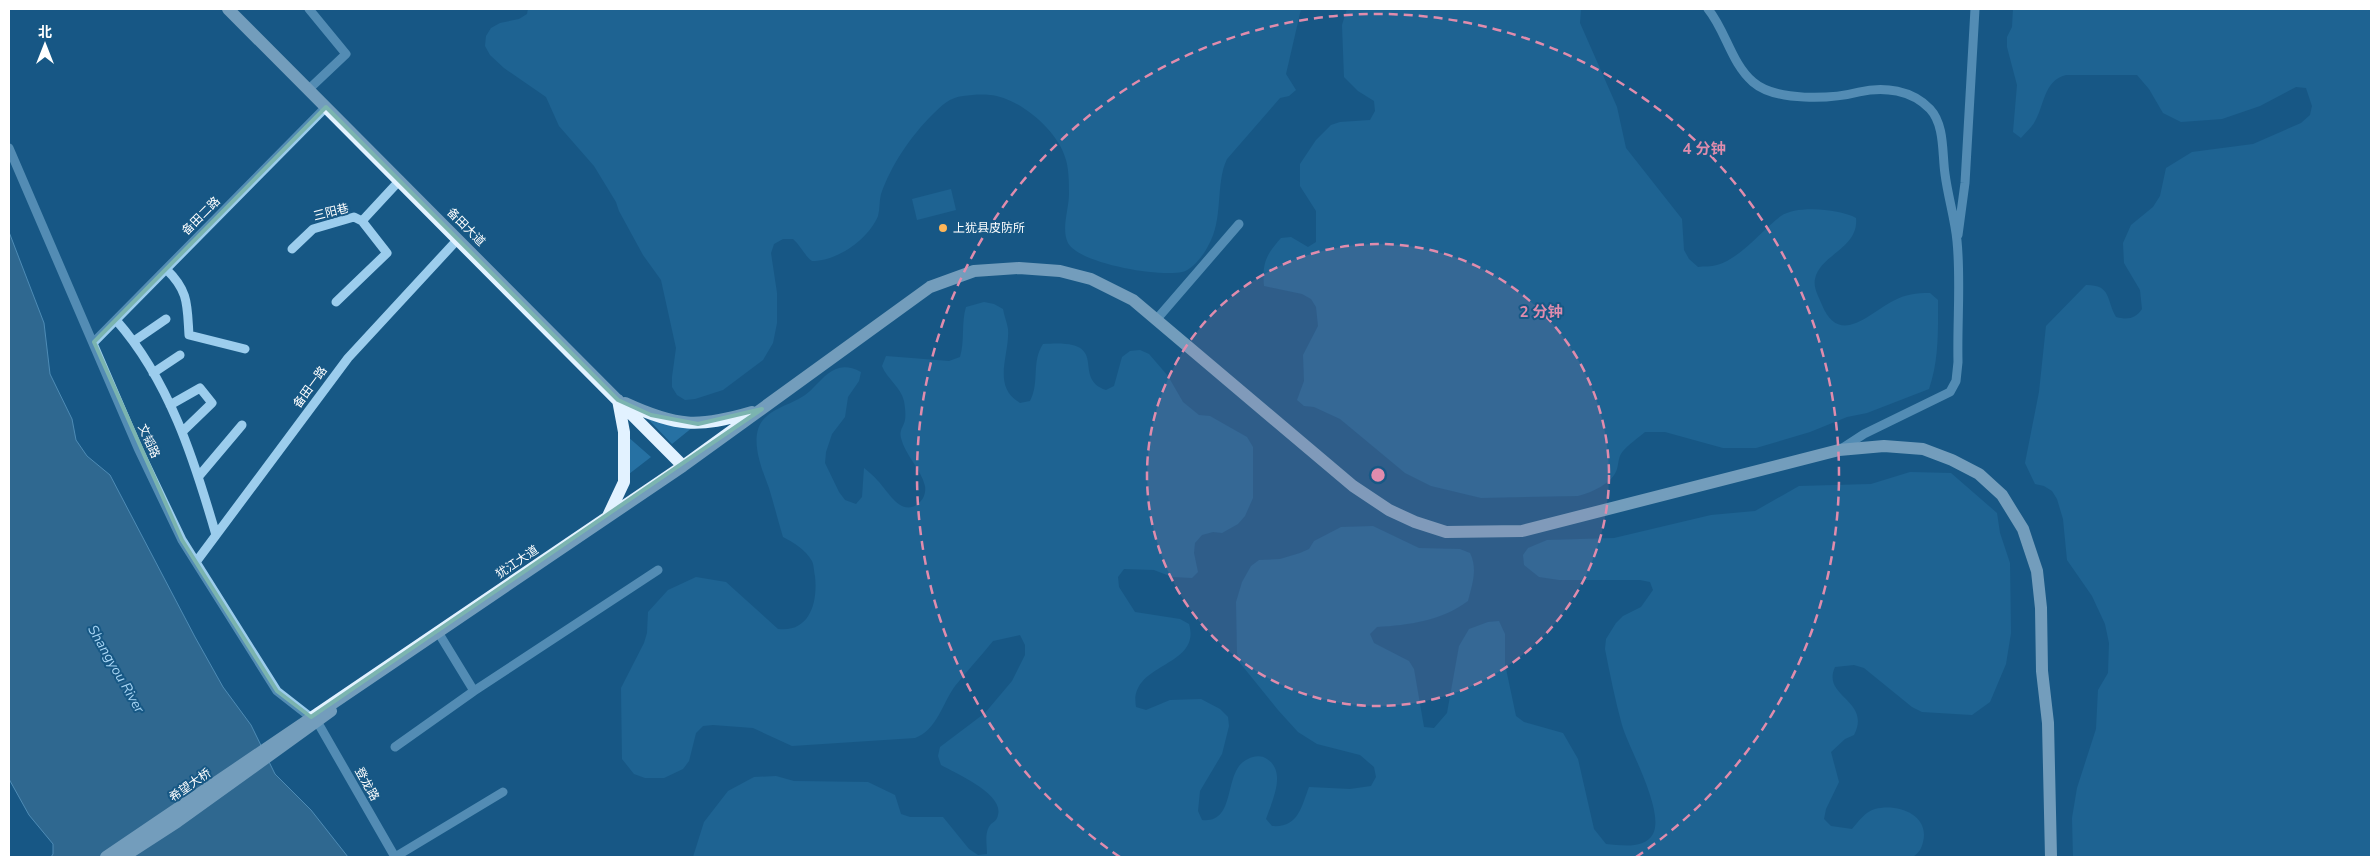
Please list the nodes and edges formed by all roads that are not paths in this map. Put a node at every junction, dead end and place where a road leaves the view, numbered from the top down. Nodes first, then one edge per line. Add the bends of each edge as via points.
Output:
1 (228, 9) edge
2 (309, 9) edge
3 (1708, 9) edge
4 (1975, 9) edge
5 (309, 89) junction
6 (326, 106) junction
7 (9, 148) edge
8 (400, 180) junction
9 (362, 221) junction
10 (1239, 224) dead end
11 (458, 239) junction
12 (1957, 240) junction
13 (292, 249) dead end
14 (166, 269) junction
15 (336, 302) dead end
16 (166, 319) dead end
17 (116, 320) junction
18 (1156, 320) junction
19 (134, 341) junction
20 (94, 342) junction
21 (245, 349) dead end
22 (180, 355) dead end
23 (153, 373) junction
24 (618, 400) junction
25 (170, 405) junction
26 (762, 409) junction
27 (242, 425) dead end
28 (182, 432) junction
29 (1839, 450) junction
30 (683, 466) junction
31 (199, 476) junction
32 (608, 517) junction
33 (216, 535) junction
34 (196, 562) junction
35 (658, 570) dead end
36 (438, 632) junction
37 (474, 691) junction
38 (315, 720) junction
39 (291, 736) junction
40 (395, 747) dead end
41 (503, 792) dead end
42 (106, 857) edge
43 (123, 857) edge
44 (395, 857) edge
45 (2052, 857) edge

1 - 5 main road, 备田大道
2 - 5 street via 346,54
3 - 12 street via 1719,22 1740,68 1754,83 1768,90 1819,97 1885,89 1902,92 1930,109 1943,146 1944,172
4 - 12 street via 1965,183
5 - 6 main road, 备田大道
6 - 8 main road, 备田大道
6 - 14 street, 备田二路
7 - 20 street, 文韬路
8 - 9 street
8 - 11 main road, 备田大道
9 - 13 street, 三阳巷 via 354,217 313,229
9 - 15 street, 三阳巷 via 387,253
10 - 18 street
11 - 24 main road, 备田大道
11 - 33 street, 备田一路 via 348,358
12 - 29 street via 1958,362 1956,381 1950,392 1864,434
14 - 17 street, 备田二路
14 - 21 street via 179,281 186,296 188,335
16 - 19 street
17 - 19 street
17 - 20 street, 备田二路
18 - 26 main road, 犹江大道 via 1133,300 1090,279 1060,271 1018,268 974,271 930,287
18 - 29 main road, 犹江大道 via 1353,486 1388,510 1446,532 1522,531
19 - 23 street
20 - 34 street, 文韬路 via 138,448 182,540
22 - 23 street
23 - 25 street
24 - 26 main road via 675,422 698,424
24 - 30 main road, 备田大道
24 - 32 main road via 626,458 624,482
25 - 28 street
25 - 28 street via 200,388 212,403
26 - 30 main road, 犹江大道
27 - 31 street
28 - 31 street
29 - 45 main road, 犹江大道 via 1884,446 1923,449 1952,460 1979,474 2002,496 2023,529 2037,571 2041,608
30 - 32 main road, 犹江大道
31 - 33 street
32 - 36 main road, 犹江大道
33 - 34 street, 备田一路
34 - 38 street, 文韬路 via 277,691
35 - 37 street
36 - 37 street
36 - 38 main road, 犹江大道
37 - 40 street
38 - 39 main road, 犹江大道
38 - 44 street, 登龙路
39 - 42 main road, 希望大桥
39 - 43 main road, 希望大桥
41 - 44 street

